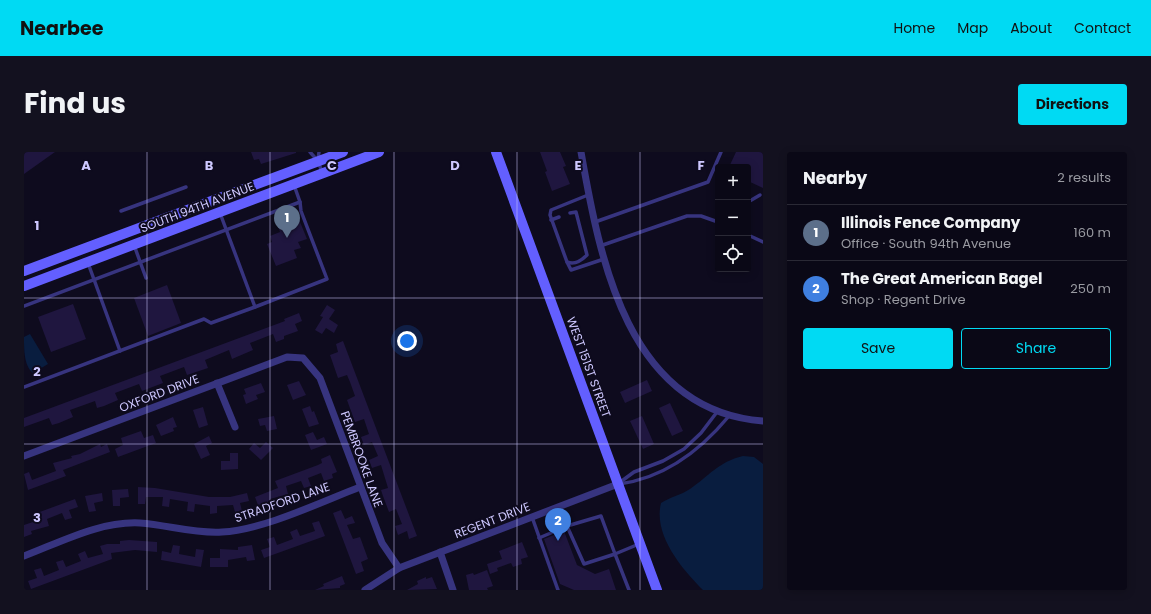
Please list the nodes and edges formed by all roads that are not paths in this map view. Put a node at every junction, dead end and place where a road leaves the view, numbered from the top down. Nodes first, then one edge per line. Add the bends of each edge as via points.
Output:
1 (310, 152) edge
2 (343, 152) edge
3 (379, 152) edge
4 (496, 152) edge
5 (581, 152) edge
6 (721, 152) edge
7 (318, 157) edge
8 (322, 174) junction
9 (294, 184) junction
10 (186, 187) dead end
11 (588, 195) junction
12 (760, 195) dead end
13 (751, 200) edge
14 (300, 202) junction
15 (121, 211) dead end
16 (220, 212) junction
17 (570, 213) dead end
18 (559, 217) dead end
19 (551, 220) junction
20 (715, 221) edge
21 (594, 222) junction
22 (226, 230) junction
23 (751, 237) edge
24 (763, 242) edge
25 (133, 244) junction
26 (600, 246) junction
27 (604, 259) junction
28 (88, 262) junction
29 (140, 262) junction
30 (567, 262) junction
31 (24, 271) edge
32 (146, 278) dead end
33 (94, 279) junction
34 (24, 286) edge
35 (24, 306) edge
36 (254, 307) junction
37 (120, 351) junction
38 (303, 358) joint
39 (217, 383) junction
40 (24, 387) edge
41 (717, 412) junction
42 (729, 416) junction
43 (763, 421) edge
44 (235, 427) dead end
45 (24, 456) edge
46 (618, 484) junction
47 (360, 487) junction
48 (560, 506) junction
49 (532, 517) junction
50 (567, 526) junction
51 (539, 538) junction
52 (640, 543) junction
53 (440, 552) junction
54 (615, 554) junction
55 (24, 556) edge
56 (399, 568) junction
57 (365, 590) edge
58 (453, 590) edge
59 (558, 590) edge
60 (629, 590) edge
61 (657, 590) edge

1 - 7 lane
2 - 7 street, SOUTH 94TH AVENUE
3 - 8 street, SOUTH 94TH AVENUE
4 - 46 street, WEST 151ST STREET
5 - 11 street
6 - 21 lane via 708,182
7 - 8 lane
7 - 31 street, SOUTH 94TH AVENUE
8 - 9 street, SOUTH 94TH AVENUE
9 - 14 lane
9 - 16 street, SOUTH 94TH AVENUE
10 - 15 lane
11 - 19 lane via 551,210
11 - 21 street
12 - 13 lane
14 - 22 lane
14 - 36 lane via 301,211 327,279
16 - 22 lane
16 - 25 street, SOUTH 94TH AVENUE
17 - 30 lane via 576,212 579,218 587,255 572,264
18 - 19 lane
19 - 30 lane
20 - 26 lane via 700,216 687,216
21 - 26 street
22 - 29 lane
22 - 36 lane
23 - 24 lane
25 - 28 street, SOUTH 94TH AVENUE
25 - 29 lane
26 - 27 street
27 - 30 lane via 571,270
27 - 41 street via 626,318 650,360 681,392
28 - 33 lane
28 - 34 street, SOUTH 94TH AVENUE
29 - 32 lane
29 - 33 lane
33 - 35 lane
33 - 37 lane
36 - 37 lane via 211,323 204,319
37 - 40 lane
38 - 39 street, OXFORD DRIVE via 287,357
38 - 47 street, PEMBROOKE LANE via 320,378
39 - 44 street
39 - 45 street, OXFORD DRIVE
41 - 42 street
41 - 46 lane via 701,433 684,449 664,461 634,472
42 - 43 street
42 - 46 lane, REGENT DRIVE via 697,449 679,463 637,481
46 - 48 street, REGENT DRIVE
46 - 52 street, WEST 151ST STREET
47 - 55 street, STRADFORD LANE via 288,515 240,530 213,532 140,523 120,524 98,528
47 - 56 street, PEMBROOKE LANE via 382,543
48 - 49 street, REGENT DRIVE
48 - 50 lane
49 - 51 lane
49 - 53 street, REGENT DRIVE
50 - 51 lane
50 - 54 lane via 584,564
50 - 54 lane via 601,516
51 - 59 lane
52 - 54 lane
52 - 61 street, WEST 151ST STREET
53 - 56 street, REGENT DRIVE
53 - 58 street
54 - 60 lane
56 - 57 street, REGENT DRIVE

